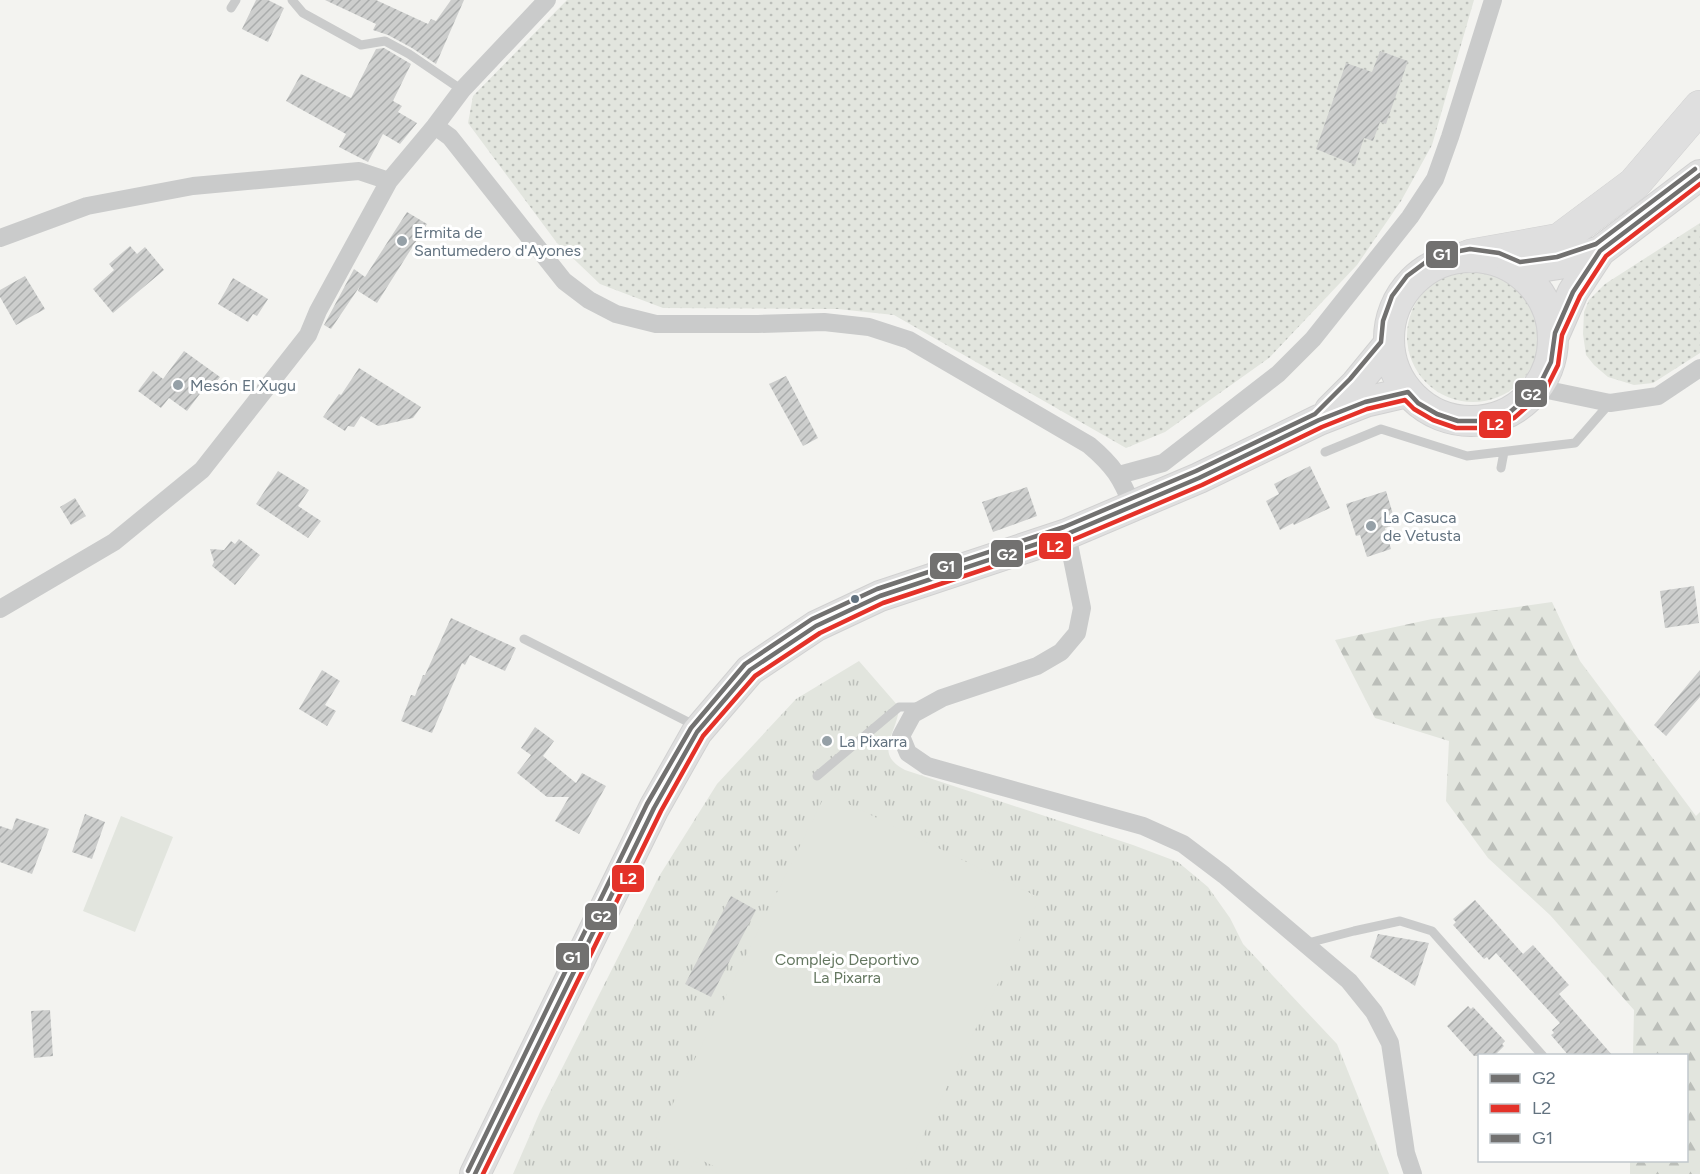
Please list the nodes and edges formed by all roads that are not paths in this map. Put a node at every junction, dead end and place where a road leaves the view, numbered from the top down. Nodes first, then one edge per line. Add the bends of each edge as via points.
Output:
1 (292, 0) edge
2 (547, 0) edge
3 (1492, 0) edge
4 (462, 90) junction
5 (1700, 107) edge
6 (435, 126) junction
7 (1700, 175) edge
8 (389, 181) junction
9 (0, 238) edge
10 (1600, 251) junction
11 (1470, 256) junction
12 (1519, 270) junction
13 (1554, 333) junction
14 (1389, 345) junction
15 (1700, 368) edge
16 (1538, 388) junction
17 (1408, 393) junction
18 (1610, 403) junction
19 (1319, 420) junction
20 (1325, 452) dead end
21 (1503, 452) junction
22 (1501, 468) dead end
23 (1119, 475) junction
24 (1133, 507) junction
25 (1067, 534) junction
26 (3, 610) edge
27 (524, 639) dead end
28 (928, 706) junction
29 (700, 728) junction
30 (817, 776) dead end
31 (1305, 944) junction
32 (1541, 1054) edge
33 (475, 1174) edge
34 (1413, 1174) edge

1 - 4 lane via 303,14 361,45 385,41
2 - 4 street
3 - 23 street via 1435,179 1410,217 1313,339 1278,374 1163,463
4 - 6 street
5 - 11 highway via 1634,184 1559,240
6 - 8 street
6 - 23 street via 450,137 564,281 616,314 656,324 824,322 869,327 909,340 1089,445
7 - 10 highway
8 - 9 street via 359,171 193,186 87,206
8 - 26 street via 308,335 202,470 114,542
10 - 12 highway via 1559,264
10 - 13 highway via 1573,292
11 - 12 highway via 1497,260
11 - 14 highway via 1438,262 1413,280 1398,299 1390,323
12 - 13 highway via 1536,286 1548,306
13 - 16 highway via 1551,362
14 - 17 highway via 1396,374
14 - 19 highway
15 - 18 street via 1658,396
16 - 17 highway via 1510,412 1482,421 1458,421 1437,414
16 - 18 street
17 - 19 highway via 1365,402
18 - 21 lane via 1575,443
19 - 24 highway
20 - 21 lane via 1381,429 1467,456
21 - 22 lane
23 - 24 street
24 - 25 highway
25 - 28 street via 1082,608 1077,633 1061,652 1037,666
25 - 29 highway via 880,596 816,626 750,670
27 - 29 lane
28 - 30 lane via 899,707
28 - 31 street via 913,714 901,736 908,753 927,766 1143,826 1183,844
29 - 33 highway via 654,808
31 - 32 lane via 1400,921 1432,931
31 - 34 street via 1349,981 1374,1012 1390,1044 1406,1153

